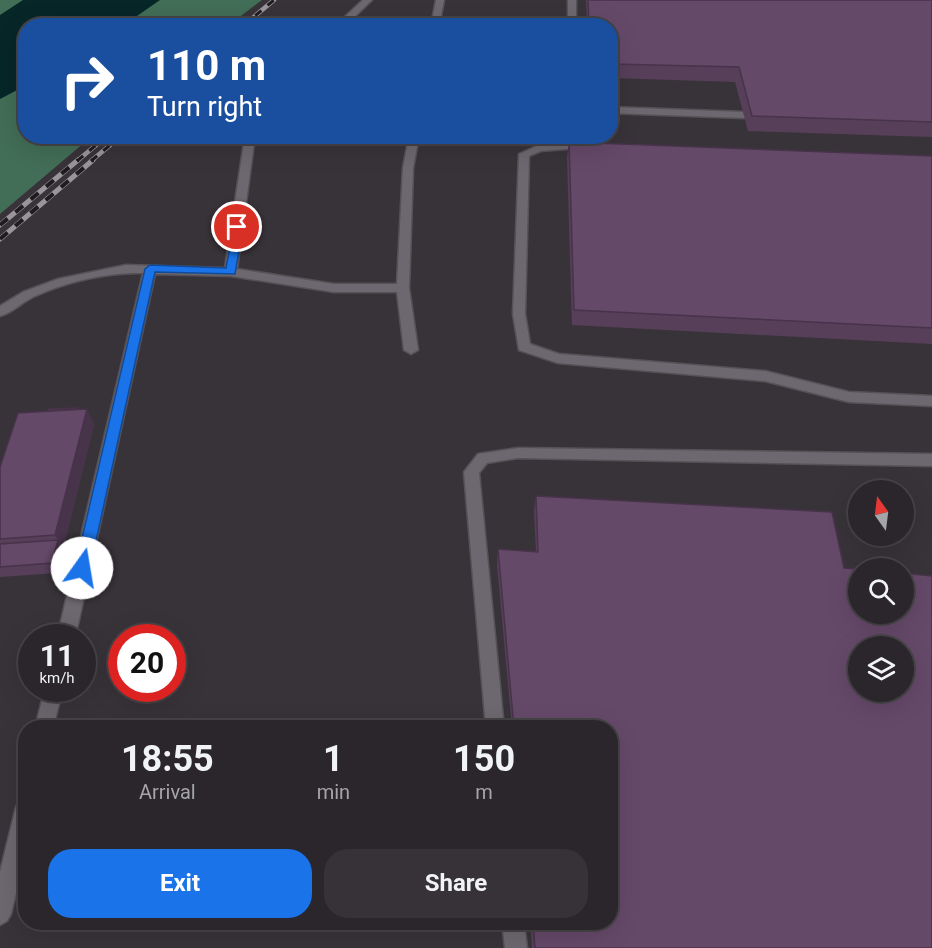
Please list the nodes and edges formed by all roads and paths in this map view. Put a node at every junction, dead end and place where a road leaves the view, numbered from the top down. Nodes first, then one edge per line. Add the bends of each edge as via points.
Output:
1 (368, 0) edge
2 (440, 0) edge
3 (572, 0) edge
4 (348, 18) edge
5 (437, 18) edge
6 (572, 18) edge
7 (618, 110) edge
8 (744, 115) edge
9 (249, 144) edge
10 (412, 144) edge
11 (602, 146) edge
12 (150, 269) junction
13 (231, 272) junction
14 (403, 288) junction
15 (0, 312) edge
16 (411, 350) dead end
17 (932, 401) edge
18 (932, 460) edge
19 (69, 624) edge
20 (50, 702) edge
21 (46, 720) edge
22 (494, 720) edge
23 (18, 840) edge
24 (0, 914) edge
25 (514, 930) edge
26 (516, 948) edge

1 - 4 lane
2 - 5 lane
3 - 6 lane
7 - 8 lane
9 - 13 lane
10 - 14 lane
11 - 17 lane via 539,148 524,154 519,314 524,347 558,358 765,376 849,397
12 - 13 lane
12 - 15 lane via 80,276 27,295
12 - 19 lane
13 - 14 lane via 334,288
14 - 16 lane
18 - 22 lane via 518,453 483,458 471,472
20 - 21 lane
23 - 24 lane
25 - 26 lane

